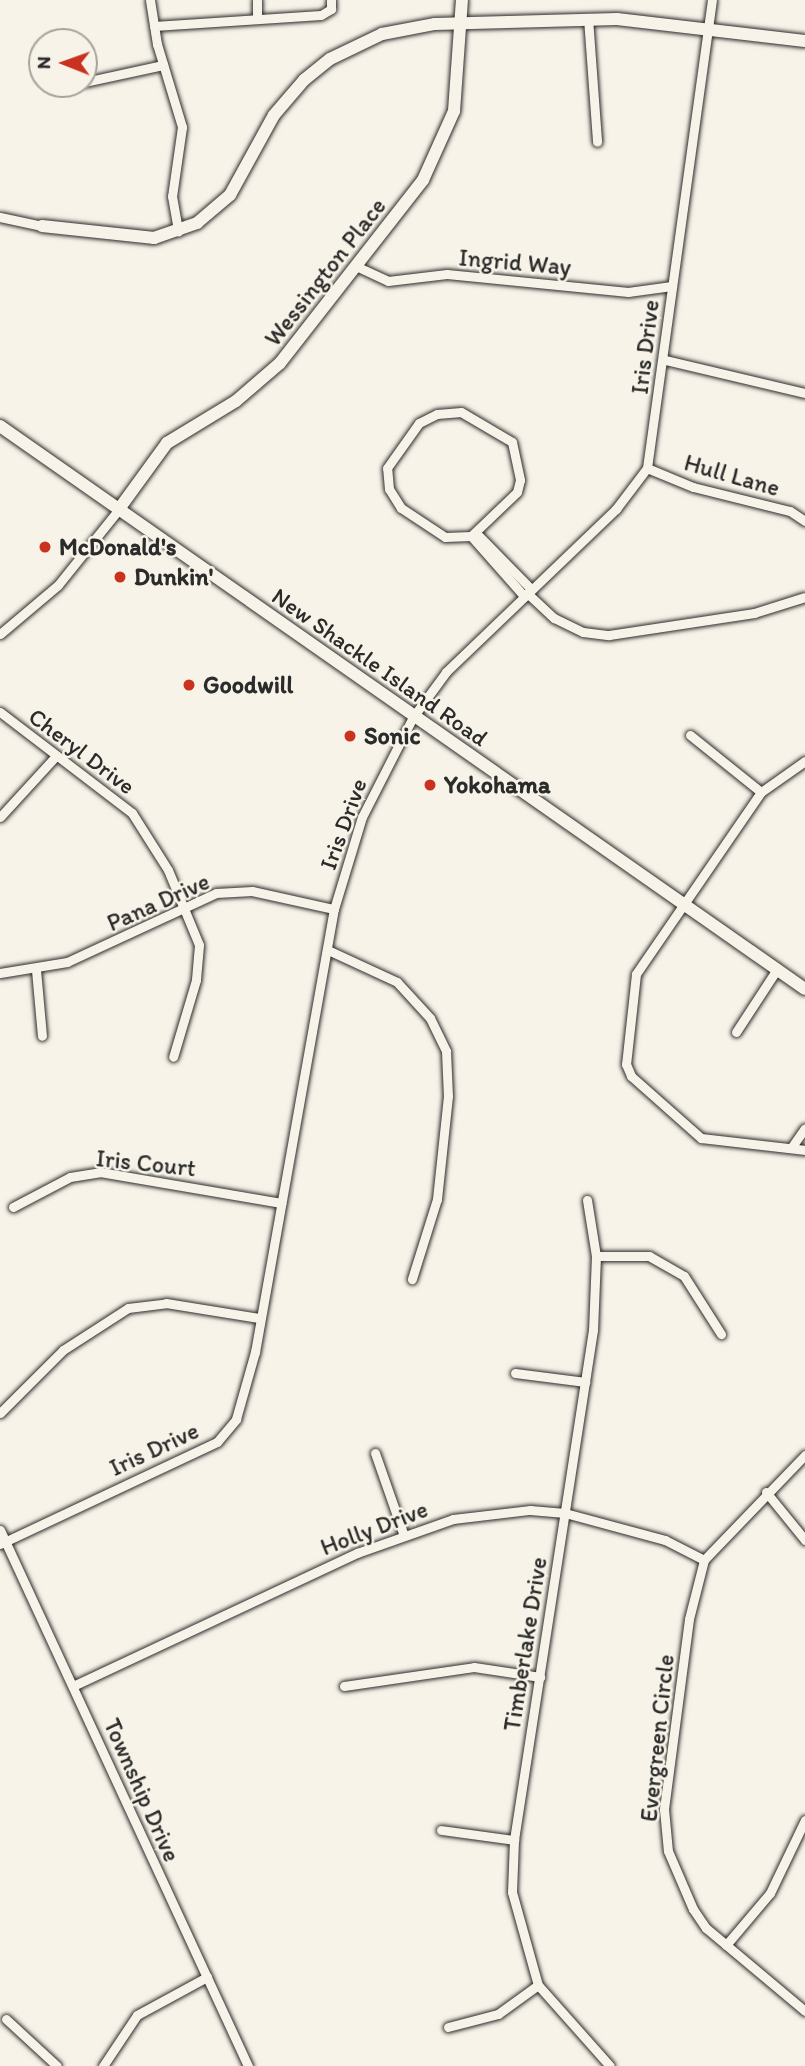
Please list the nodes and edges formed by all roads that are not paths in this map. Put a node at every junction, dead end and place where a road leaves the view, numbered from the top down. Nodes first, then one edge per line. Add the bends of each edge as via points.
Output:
1 (150, 0) edge
2 (257, 0) edge
3 (331, 0) edge
4 (461, 0) edge
5 (712, 0) edge
6 (588, 18) junction
7 (257, 19) junction
8 (463, 23) junction
9 (154, 26) junction
10 (708, 26) junction
11 (805, 41) edge
12 (163, 65) junction
13 (98, 79) edge
14 (597, 142) dead end
15 (0, 217) edge
16 (42, 226) joint
17 (178, 231) junction
18 (358, 267) junction
19 (672, 286) junction
20 (665, 360) junction
21 (805, 393) edge
22 (0, 426) edge
23 (647, 468) junction
24 (119, 509) junction
25 (805, 521) edge
26 (473, 535) junction
27 (528, 592) junction
28 (805, 597) edge
29 (0, 634) edge
30 (0, 712) edge
31 (413, 717) junction
32 (690, 735) dead end
33 (54, 758) junction
34 (805, 761) edge
35 (761, 792) junction
36 (0, 817) edge
37 (683, 903) junction
38 (184, 906) junction
39 (334, 909) junction
40 (330, 951) junction
41 (777, 969) junction
42 (36, 970) junction
43 (0, 973) edge
44 (805, 989) edge
45 (736, 1032) dead end
46 (43, 1036) dead end
47 (173, 1057) dead end
48 (805, 1128) edge
49 (791, 1148) junction
50 (805, 1150) edge
51 (587, 1200) dead end
52 (281, 1203) junction
53 (13, 1207) dead end
54 (596, 1256) junction
55 (412, 1279) dead end
56 (259, 1318) junction
57 (721, 1334) dead end
58 (515, 1373) dead end
59 (585, 1382) junction
60 (0, 1413) edge
61 (375, 1453) dead end
62 (805, 1455) edge
63 (766, 1492) junction
64 (565, 1513) junction
65 (0, 1530) edge
66 (403, 1533) junction
67 (805, 1540) edge
68 (3, 1543) edge
69 (704, 1560) junction
70 (540, 1677) junction
71 (73, 1686) junction
72 (344, 1686) dead end
73 (805, 1820) edge
74 (441, 1830) dead end
75 (514, 1840) junction
76 (726, 1945) junction
77 (207, 1977) junction
78 (538, 1985) junction
79 (805, 2011) edge
80 (6, 2019) dead end
81 (447, 2026) dead end
82 (57, 2066) edge
83 (103, 2066) edge
84 (248, 2066) edge
85 (610, 2066) edge

1 - 9 street
2 - 7 street
3 - 7 street via 327,14
4 - 8 street, Wessington Place
5 - 10 street, Iris Drive
6 - 8 street
6 - 10 street
6 - 14 street
7 - 9 street
8 - 17 street via 382,34 330,59 274,115 230,195
8 - 18 street, Wessington Place via 454,111 441,147
9 - 12 street
10 - 11 street
10 - 19 street, Iris Drive
12 - 13 street
12 - 17 street via 182,127 172,197
15 - 16 street
16 - 17 street via 154,238
18 - 19 street, Ingrid Way via 388,281 447,274 628,292
18 - 24 street, Wessington Place via 280,363 236,401 167,443
19 - 20 street, Iris Drive
20 - 21 street
20 - 23 street, Iris Drive
22 - 24 street, New Shackle Island Road
23 - 25 street, Hull Lane via 693,487 790,511
23 - 27 street, Iris Drive via 616,509
24 - 29 street via 58,585
24 - 31 street, New Shackle Island Road
26 - 26 street via 445,537 428,529 401,508 389,489 391,457 419,423 437,414 461,412 480,419 512,442 518,457 517,492
26 - 27 street
27 - 28 street via 554,618 583,632 609,635 754,613
27 - 31 street, Iris Drive via 446,671
30 - 33 street, Cheryl Drive
31 - 37 street, New Shackle Island Road
31 - 39 street, Iris Drive via 362,817
32 - 35 street
33 - 36 street
33 - 38 street, Cheryl Drive via 132,813
34 - 35 street
35 - 37 street
37 - 41 street, New Shackle Island Road
37 - 49 street via 636,974 626,1064 631,1076 701,1138
38 - 39 street, Pana Drive via 216,893 252,891
38 - 42 street, Pana Drive via 99,950
38 - 47 street, Cheryl Drive via 198,957
39 - 40 street, Iris Drive
40 - 52 street, Iris Drive
40 - 55 street via 397,982 430,1018 446,1051 448,1096 437,1199
41 - 44 street, New Shackle Island Road
41 - 45 street
42 - 43 street, Pana Drive
42 - 46 street
48 - 49 street
49 - 50 street
51 - 54 street, Timberlake Drive
52 - 53 street, Iris Court via 100,1172 70,1177
52 - 56 street, Iris Drive
54 - 57 street via 649,1256 684,1276
54 - 59 street, Timberlake Drive
56 - 60 street via 166,1303 128,1308 63,1350
56 - 68 street, Iris Drive via 249,1382 236,1419 217,1441
58 - 59 street
59 - 64 street, Timberlake Drive
61 - 66 street
62 - 63 street, Evergreen Circle
63 - 67 street
63 - 69 street, Evergreen Circle
64 - 66 street, Holly Drive via 497,1512
64 - 69 street, Holly Drive via 665,1540
64 - 70 street, Timberlake Drive
65 - 68 street, Township Drive
66 - 71 street, Holly Drive
68 - 71 street, Township Drive
69 - 76 street, Evergreen Circle via 690,1619 664,1809 668,1851 679,1883 706,1928
70 - 72 street via 474,1667
70 - 75 street, Timberlake Drive
71 - 77 street, Township Drive
73 - 76 street via 770,1893
74 - 75 street
75 - 78 street, Timberlake Drive via 512,1892
76 - 79 street, Evergreen Circle
77 - 83 street via 137,2015
77 - 84 street, Township Drive
78 - 81 street via 498,2014
78 - 85 street, Timberlake Drive
80 - 82 street

